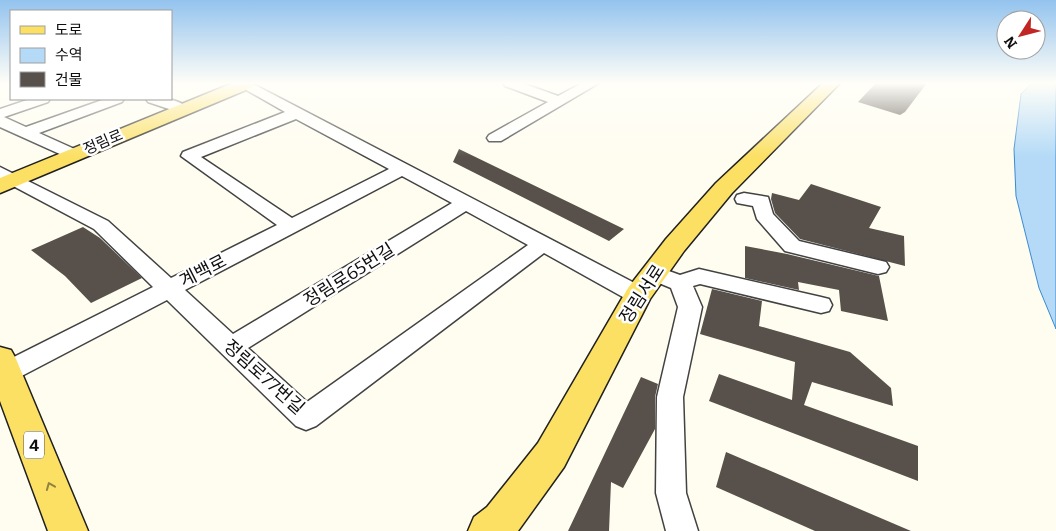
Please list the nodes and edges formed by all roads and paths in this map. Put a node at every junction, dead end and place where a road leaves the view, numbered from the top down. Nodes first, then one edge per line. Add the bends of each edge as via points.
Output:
1 (18, 108) edge
2 (93, 108) edge
3 (177, 108) edge
4 (183, 108) edge
5 (288, 108) edge
6 (547, 108) edge
7 (807, 108) edge
8 (180, 109) junction
9 (297, 113) junction
10 (0, 114) edge
11 (0, 121) edge
12 (26, 133) junction
13 (495, 138) dead end
14 (73, 155) junction
15 (402, 169) junction
16 (5, 179) edge
17 (744, 199) dead end
18 (466, 203) junction
19 (290, 226) junction
20 (543, 244) junction
21 (878, 267) dead end
22 (654, 273) junction
23 (680, 283) junction
24 (169, 288) junction
25 (638, 295) junction
26 (821, 306) dead end
27 (231, 347) junction
28 (2, 366) edge
29 (495, 528) edge
30 (68, 531) edge
31 (682, 531) edge

1 - 10 street
2 - 12 street
3 - 8 street
4 - 8 main road, 정림로
5 - 9 street
6 - 13 street
7 - 22 main road, 정림서로 via 724,188
8 - 14 main road, 정림로
9 - 15 street
9 - 19 street via 189,156
11 - 12 street
12 - 14 street
14 - 16 main road, 정림로
15 - 18 street
15 - 19 street, 계백로
16 - 24 street, 정림로77번길 via 101,225
17 - 21 street via 761,201 764,216 792,246
18 - 20 street
18 - 27 street, 정림로65번길
19 - 24 street, 계백로
20 - 25 street
20 - 27 street, 정림로77번길 via 306,418
22 - 23 street
22 - 25 main road, 정림서로
23 - 26 street via 699,276
23 - 31 street via 690,307 670,397 670,426 671,493
24 - 27 street, 정림로77번길
24 - 28 street, 계백로
25 - 29 main road, 정림서로 via 550,455
30 -> 28 main road, 계백로 / 4

